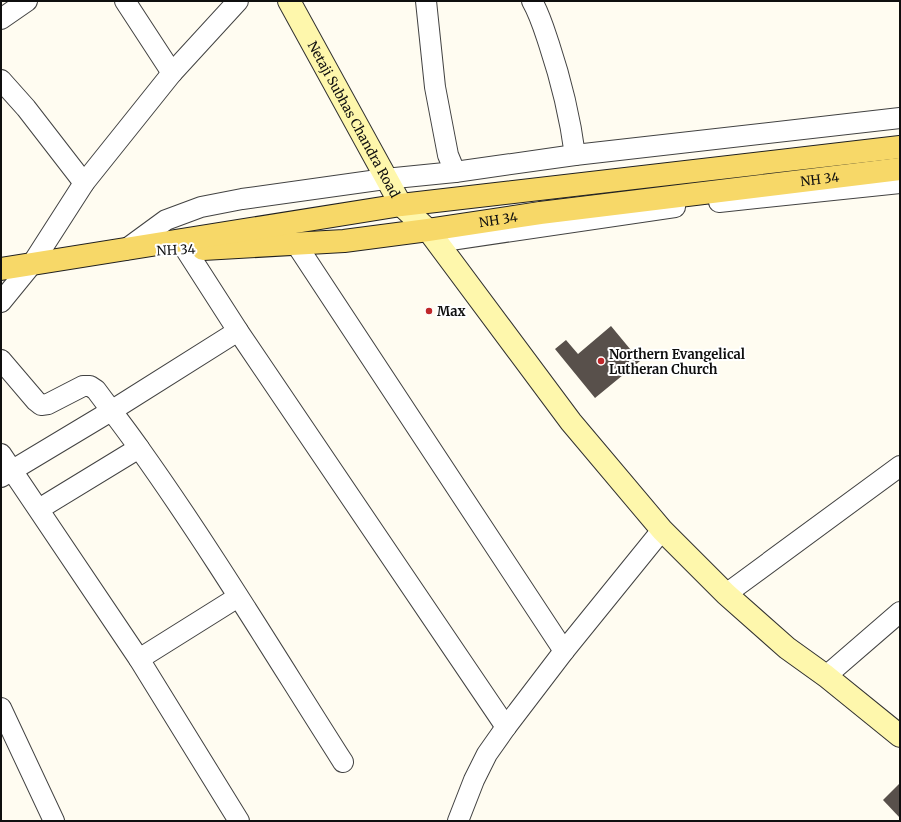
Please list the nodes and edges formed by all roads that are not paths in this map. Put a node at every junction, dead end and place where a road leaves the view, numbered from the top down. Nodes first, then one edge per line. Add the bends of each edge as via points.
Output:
1 (27, 1) edge
2 (125, 1) edge
3 (238, 1) edge
4 (289, 1) edge
5 (426, 1) edge
6 (532, 1) edge
7 (1, 19) edge
8 (172, 73) junction
9 (1, 80) edge
10 (900, 118) edge
11 (900, 147) edge
12 (575, 155) junction
13 (900, 170) edge
14 (455, 172) junction
15 (385, 179) junction
16 (84, 183) junction
17 (900, 183) edge
18 (401, 205) junction
19 (432, 236) junction
20 (296, 244) junction
21 (124, 250) junction
22 (186, 250) junction
23 (96, 255) junction
24 (32, 264) junction
25 (1, 269) edge
26 (1, 302) edge
27 (238, 331) junction
28 (1, 360) edge
29 (111, 411) junction
30 (139, 448) junction
31 (1, 454) edge
32 (900, 466) edge
33 (7, 474) edge
34 (39, 509) junction
35 (662, 530) junction
36 (726, 594) junction
37 (238, 597) junction
38 (900, 612) edge
39 (564, 650) junction
40 (139, 659) junction
41 (826, 676) junction
42 (1, 708) edge
43 (506, 727) junction
44 (900, 736) edge
45 (343, 762) dead end
46 (54, 821) edge
47 (239, 821) edge
48 (458, 821) edge

1 - 7 street
2 - 8 street
3 - 8 street
4 - 15 main road, Netaji Subhas Chandra Road
5 - 14 street via 435,88 448,155
6 - 12 street via 539,13 558,69
8 - 16 street
9 - 16 street
10 - 12 street
11 - 18 main road
12 - 14 street
13 - 19 main road, NH 34 via 540,213
14 - 15 street
15 - 18 main road, Netaji Subhas Chandra Road
15 - 21 street via 201,207 166,220
16 - 24 street
17 - 19 street
18 - 19 main road, Netaji Subhas Chandra Road
18 - 21 main road
19 - 20 main road, NH 34
19 - 35 main road, Netaji Subhas Chandra Road via 572,422
20 - 22 main road, NH 34
20 - 39 street
21 - 23 main road
22 - 23 main road, NH 34
22 - 27 street
23 - 24 main road
24 - 25 main road
24 - 26 street
27 - 29 street
27 - 43 street
28 - 29 street via 41,405 83,386 90,386 96,390
29 - 30 street
29 - 33 street
30 - 34 street
30 - 37 street
31 - 33 street
32 - 36 street
33 - 34 street
34 - 40 street
35 - 36 main road, Netaji Subhas Chandra Road
35 - 39 street
36 - 41 main road, Netaji Subhas Chandra Road via 787,648
37 - 40 street
37 - 45 street
38 - 41 street
39 - 43 street
40 - 47 street
41 - 44 main road, Netaji Subhas Chandra Road
42 - 46 street
43 - 48 street via 487,754

